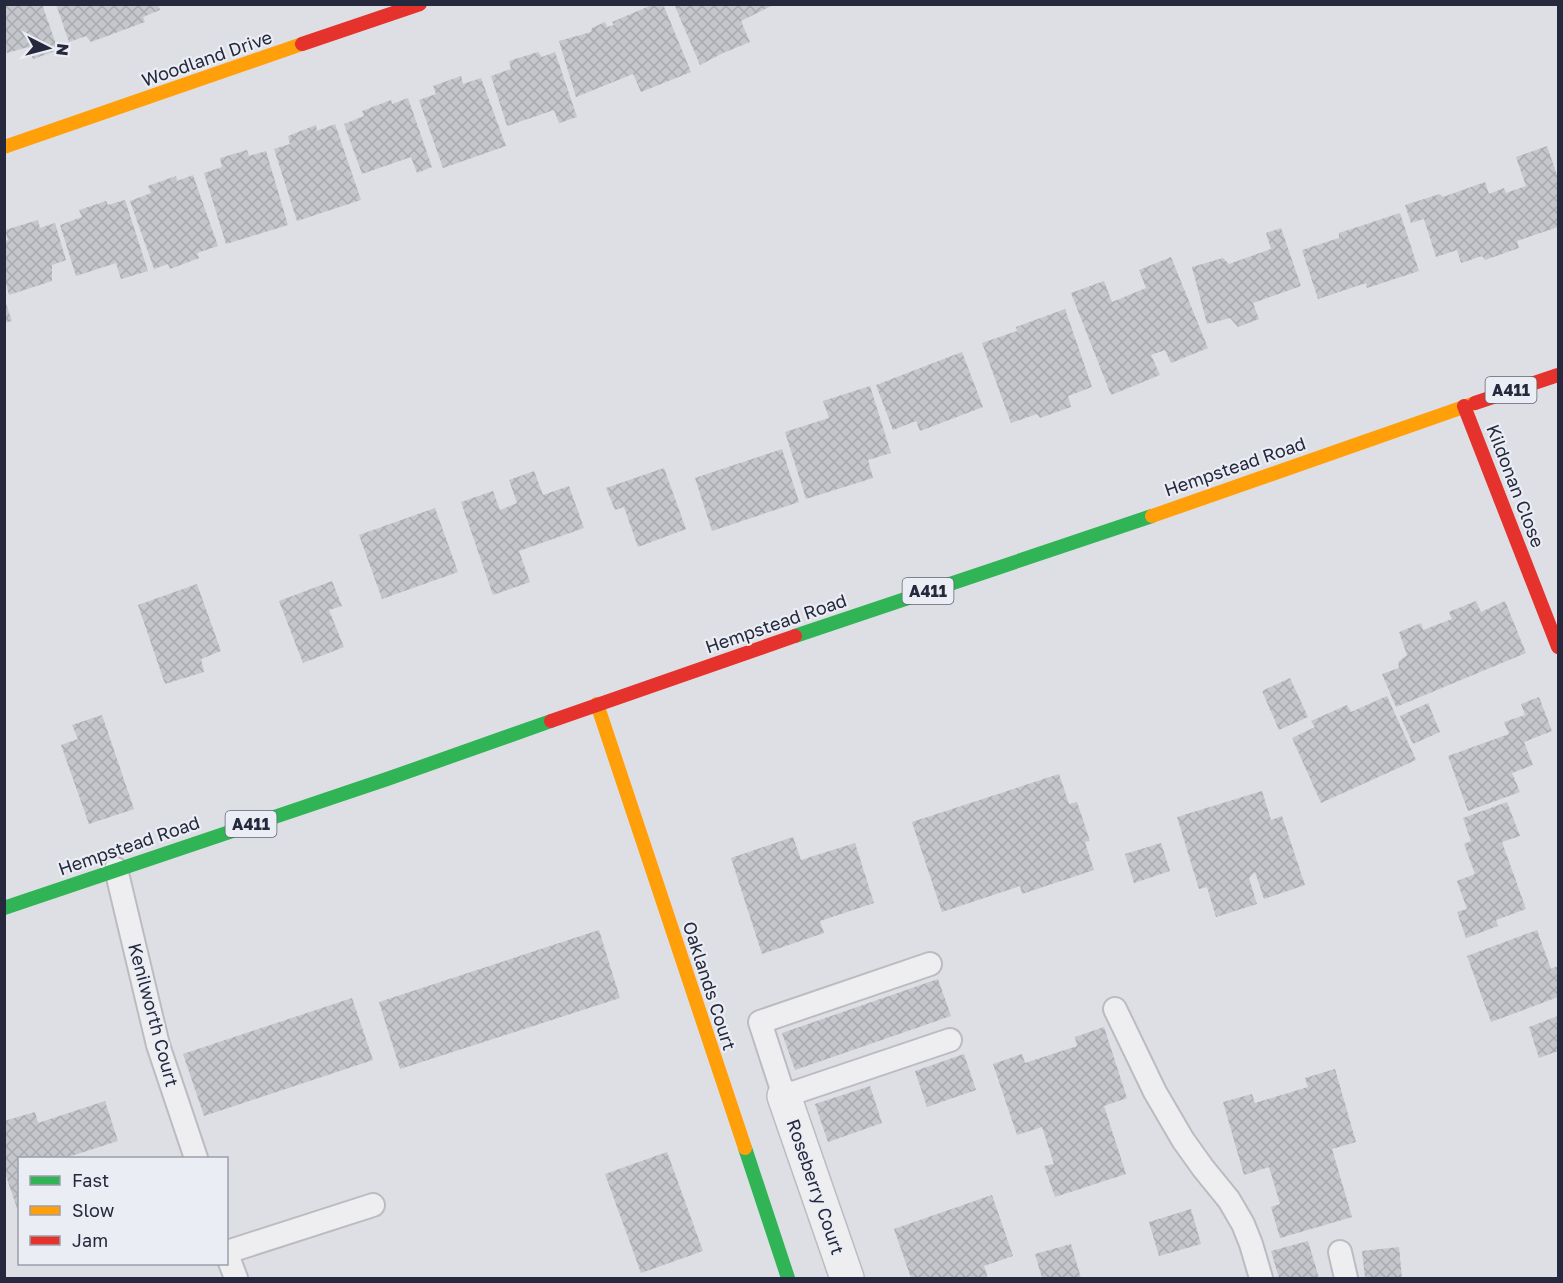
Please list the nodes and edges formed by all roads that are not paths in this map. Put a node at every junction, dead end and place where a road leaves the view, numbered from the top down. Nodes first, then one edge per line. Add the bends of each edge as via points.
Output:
1 (420, 4) edge
2 (4, 147) edge
3 (1558, 375) edge
4 (1464, 406) junction
5 (1558, 647) edge
6 (597, 705) junction
7 (116, 869) junction
8 (4, 908) edge
9 (930, 964) dead end
10 (1115, 1010) dead end
11 (950, 1040) dead end
12 (784, 1096) junction
13 (196, 1157) edge
14 (373, 1205) dead end
15 (228, 1251) edge
16 (1340, 1252) dead end
17 (228, 1257) edge
18 (236, 1278) edge
19 (788, 1278) edge
20 (847, 1278) edge
21 (1261, 1278) edge
22 (1346, 1278) edge

1 - 2 main road, Woodland Drive
3 - 4 main road, Hempstead Road / A411
4 - 5 main road, Kildonan Close
4 - 6 main road, Hempstead Road / A411
6 - 7 main road, Hempstead Road / A411
6 - 19 main road, Oaklands Court
7 - 8 main road, Hempstead Road / A411
7 - 13 lane, Kenilworth Court via 158,1045
9 - 12 lane via 760,1022
10 - 21 lane via 1183,1140 1244,1224
11 - 12 lane
12 - 20 street, Roseberry Court
14 - 15 lane
16 - 22 lane
17 - 18 lane

